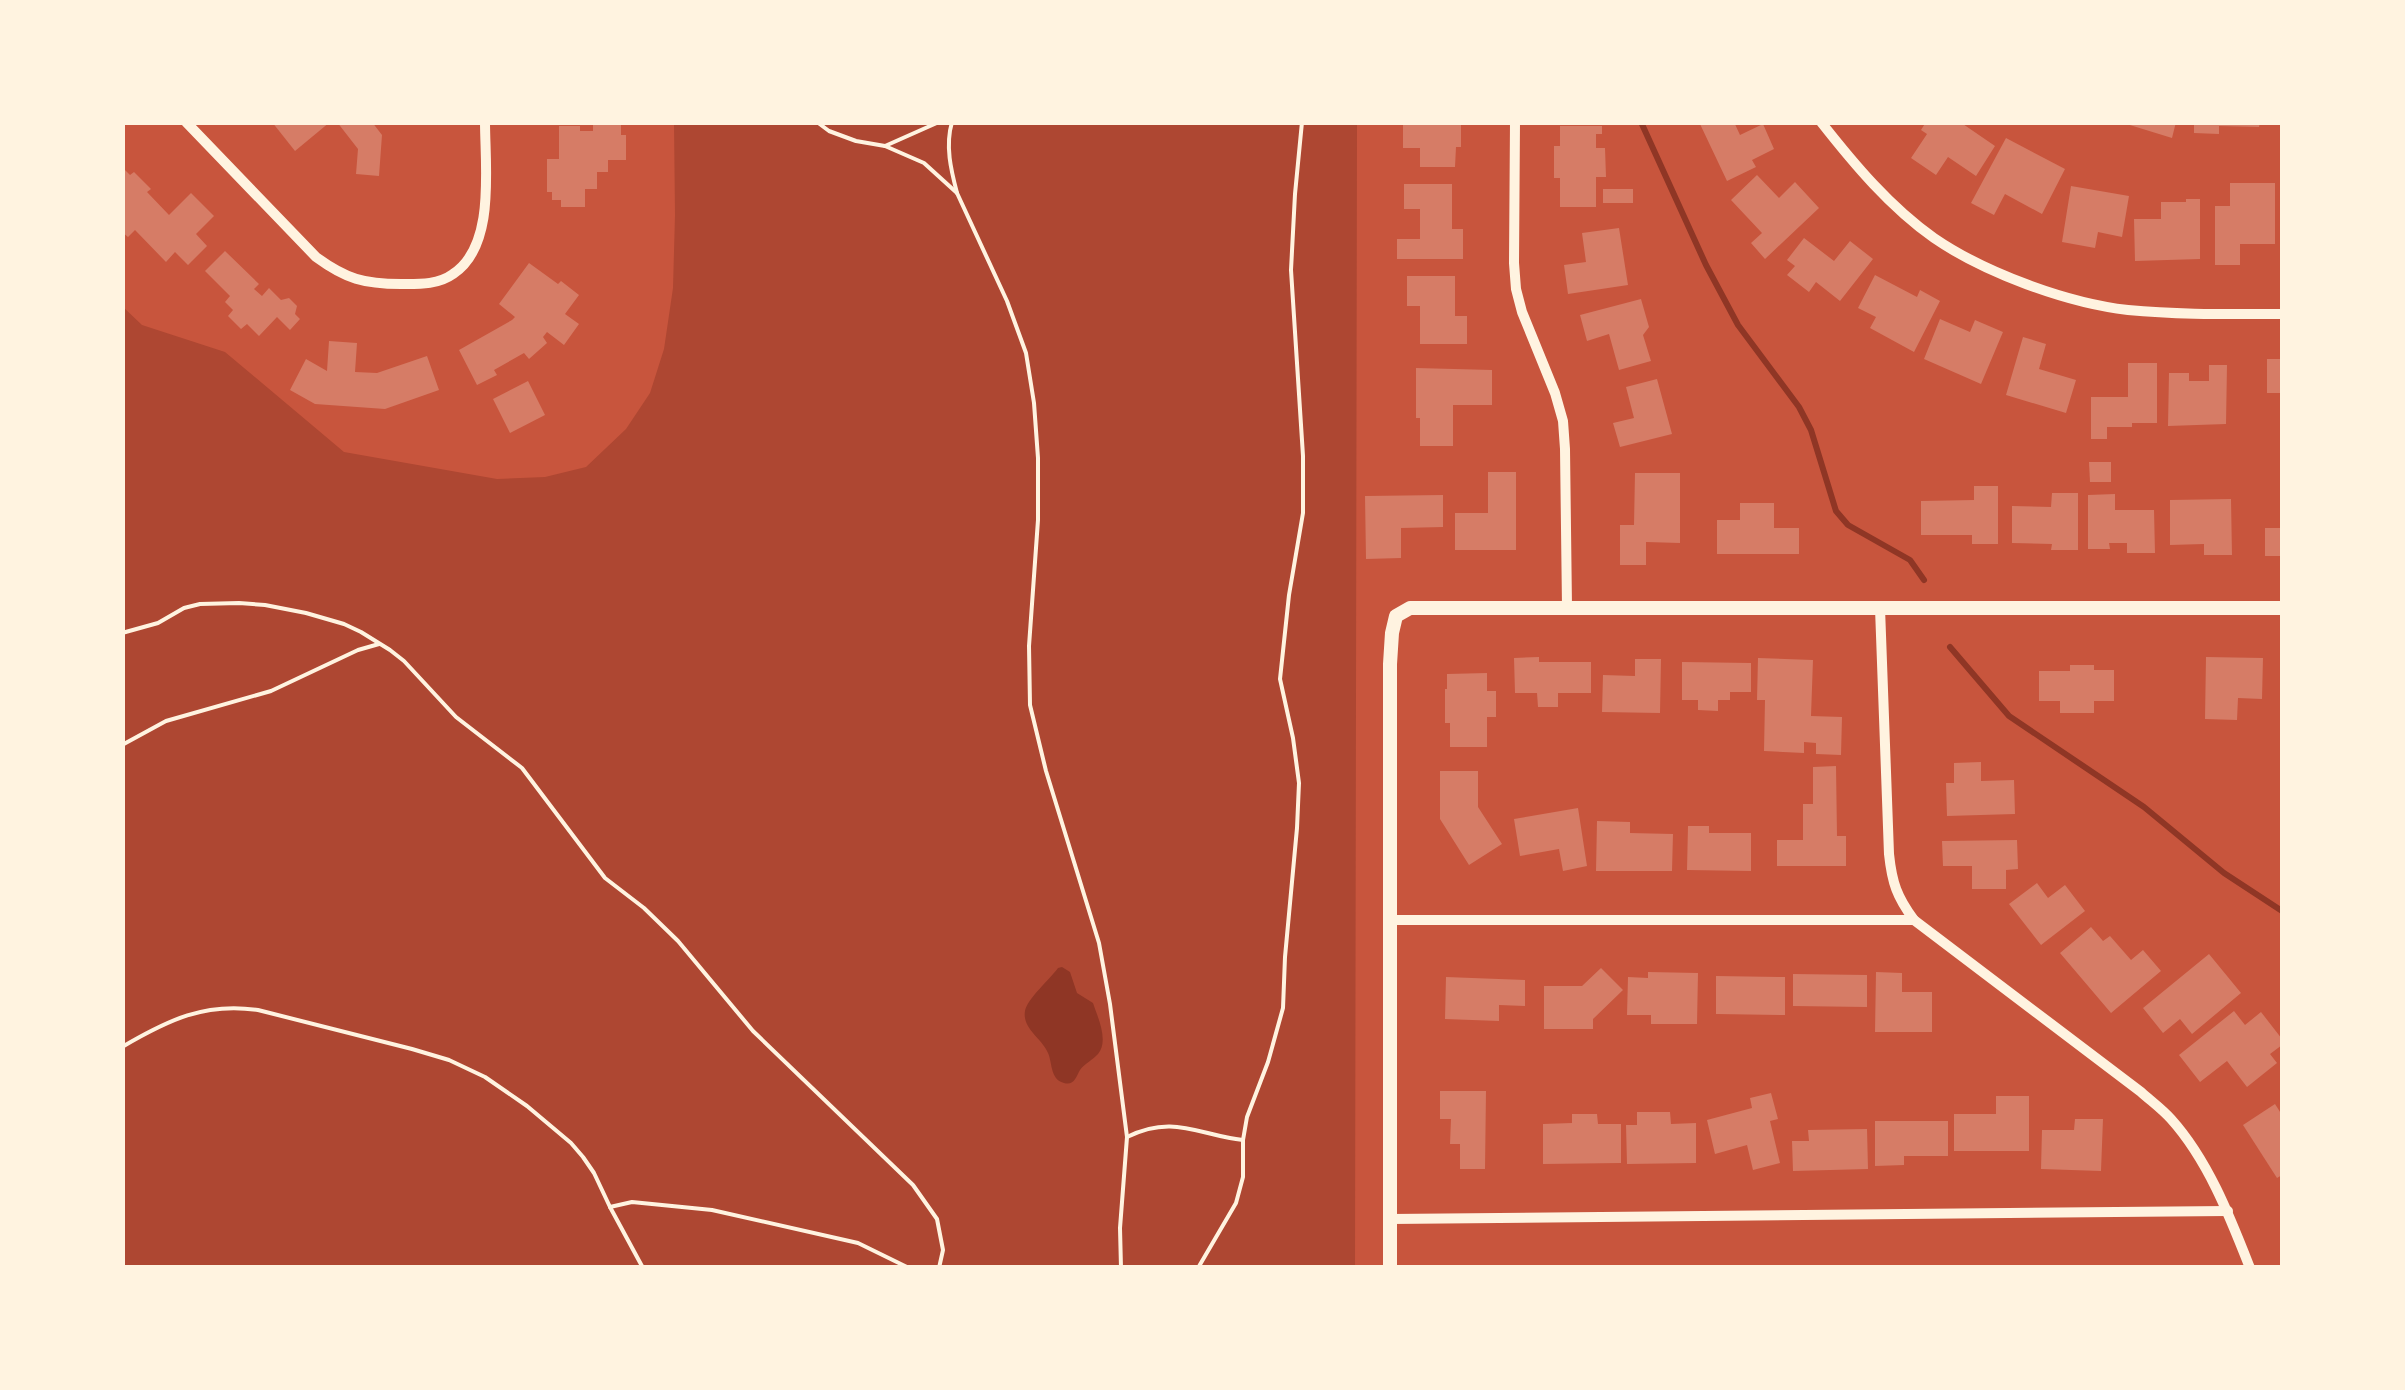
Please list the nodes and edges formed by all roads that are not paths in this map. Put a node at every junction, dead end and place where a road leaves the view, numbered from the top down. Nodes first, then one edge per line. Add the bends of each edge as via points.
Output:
1 (186, 122) edge
2 (485, 122) edge
3 (1515, 122) edge
4 (1821, 122) edge
5 (2282, 314) edge
6 (1567, 607) junction
7 (1880, 608) junction
8 (2282, 608) edge
9 (1390, 920) junction
10 (1914, 920) junction
11 (2228, 1211) junction
12 (1390, 1219) junction
13 (1390, 1268) edge
14 (2250, 1268) edge

1 - 2 street via 316,256 338,273 377,284 428,284 452,276 468,260 485,208
3 - 6 street via 1516,289 1563,421
4 - 5 street via 1898,208 2004,276 2125,309
6 - 7 street
6 - 9 street via 1410,608 1396,616 1390,664
7 - 8 street
7 - 10 street via 1889,854 1892,880
9 - 10 street
9 - 12 street
10 - 11 street via 2172,1120
11 - 12 street
11 - 14 street
12 - 13 street

